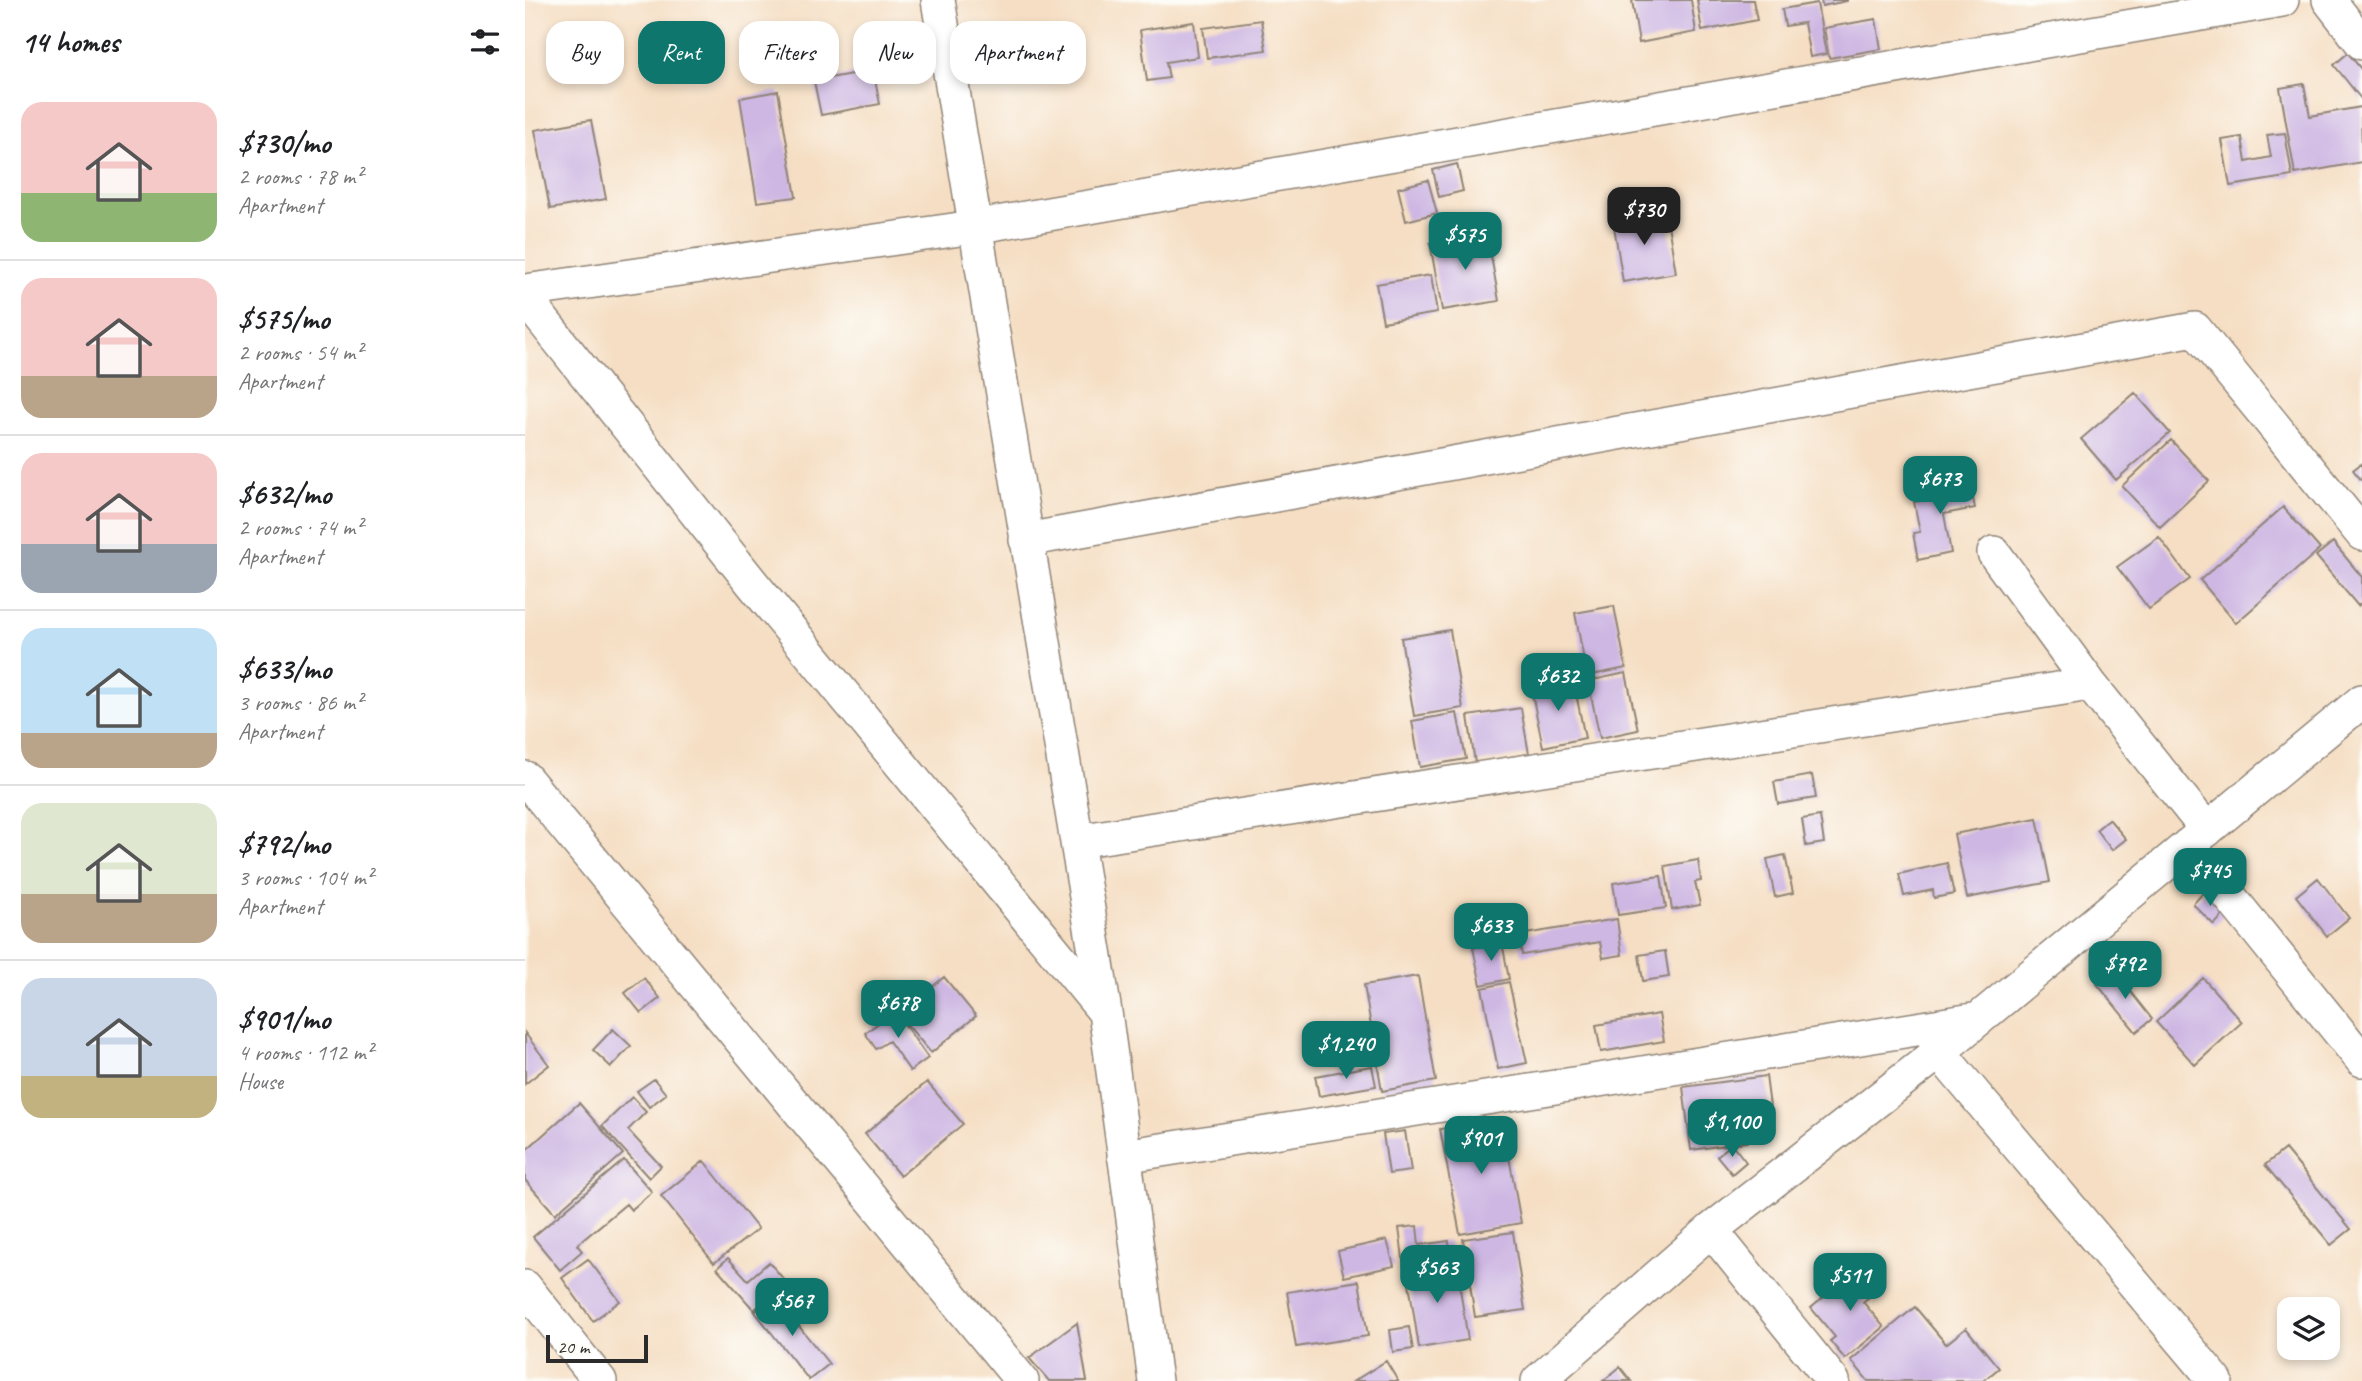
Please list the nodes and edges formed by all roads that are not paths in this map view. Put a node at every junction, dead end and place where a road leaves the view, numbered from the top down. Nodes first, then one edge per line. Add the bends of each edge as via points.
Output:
1 (938, 0) edge
2 (2282, 0) edge
3 (2329, 0) edge
4 (2362, 43) edge
5 (974, 227) junction
6 (525, 291) edge
7 (525, 298) edge
8 (2362, 534) edge
9 (1026, 540) junction
10 (1994, 553) dead end
11 (2090, 684) junction
12 (2362, 701) edge
13 (525, 778) edge
14 (2198, 838) junction
15 (1077, 841) junction
16 (1105, 1012) junction
17 (1979, 1019) junction
18 (1939, 1052) junction
19 (2362, 1060) edge
20 (1124, 1156) junction
21 (1711, 1230) junction
22 (525, 1287) edge
23 (600, 1381) edge
24 (1022, 1381) edge
25 (1155, 1381) edge
26 (1538, 1381) edge
27 (1833, 1381) edge
28 (2216, 1381) edge

1 - 5 street
2 - 5 street
3 - 4 street
5 - 6 street
5 - 9 street
7 - 16 street via 752,583
8 - 9 street via 2195,329
9 - 15 street
10 - 11 street
11 - 14 street
11 - 15 street
12 - 14 street
13 - 24 street
14 - 17 street
14 - 19 street
15 - 16 street
16 - 20 street
17 - 18 street
17 - 20 street
18 - 21 street
18 - 28 street
20 - 25 street
21 - 26 street
21 - 27 street
22 - 23 street

